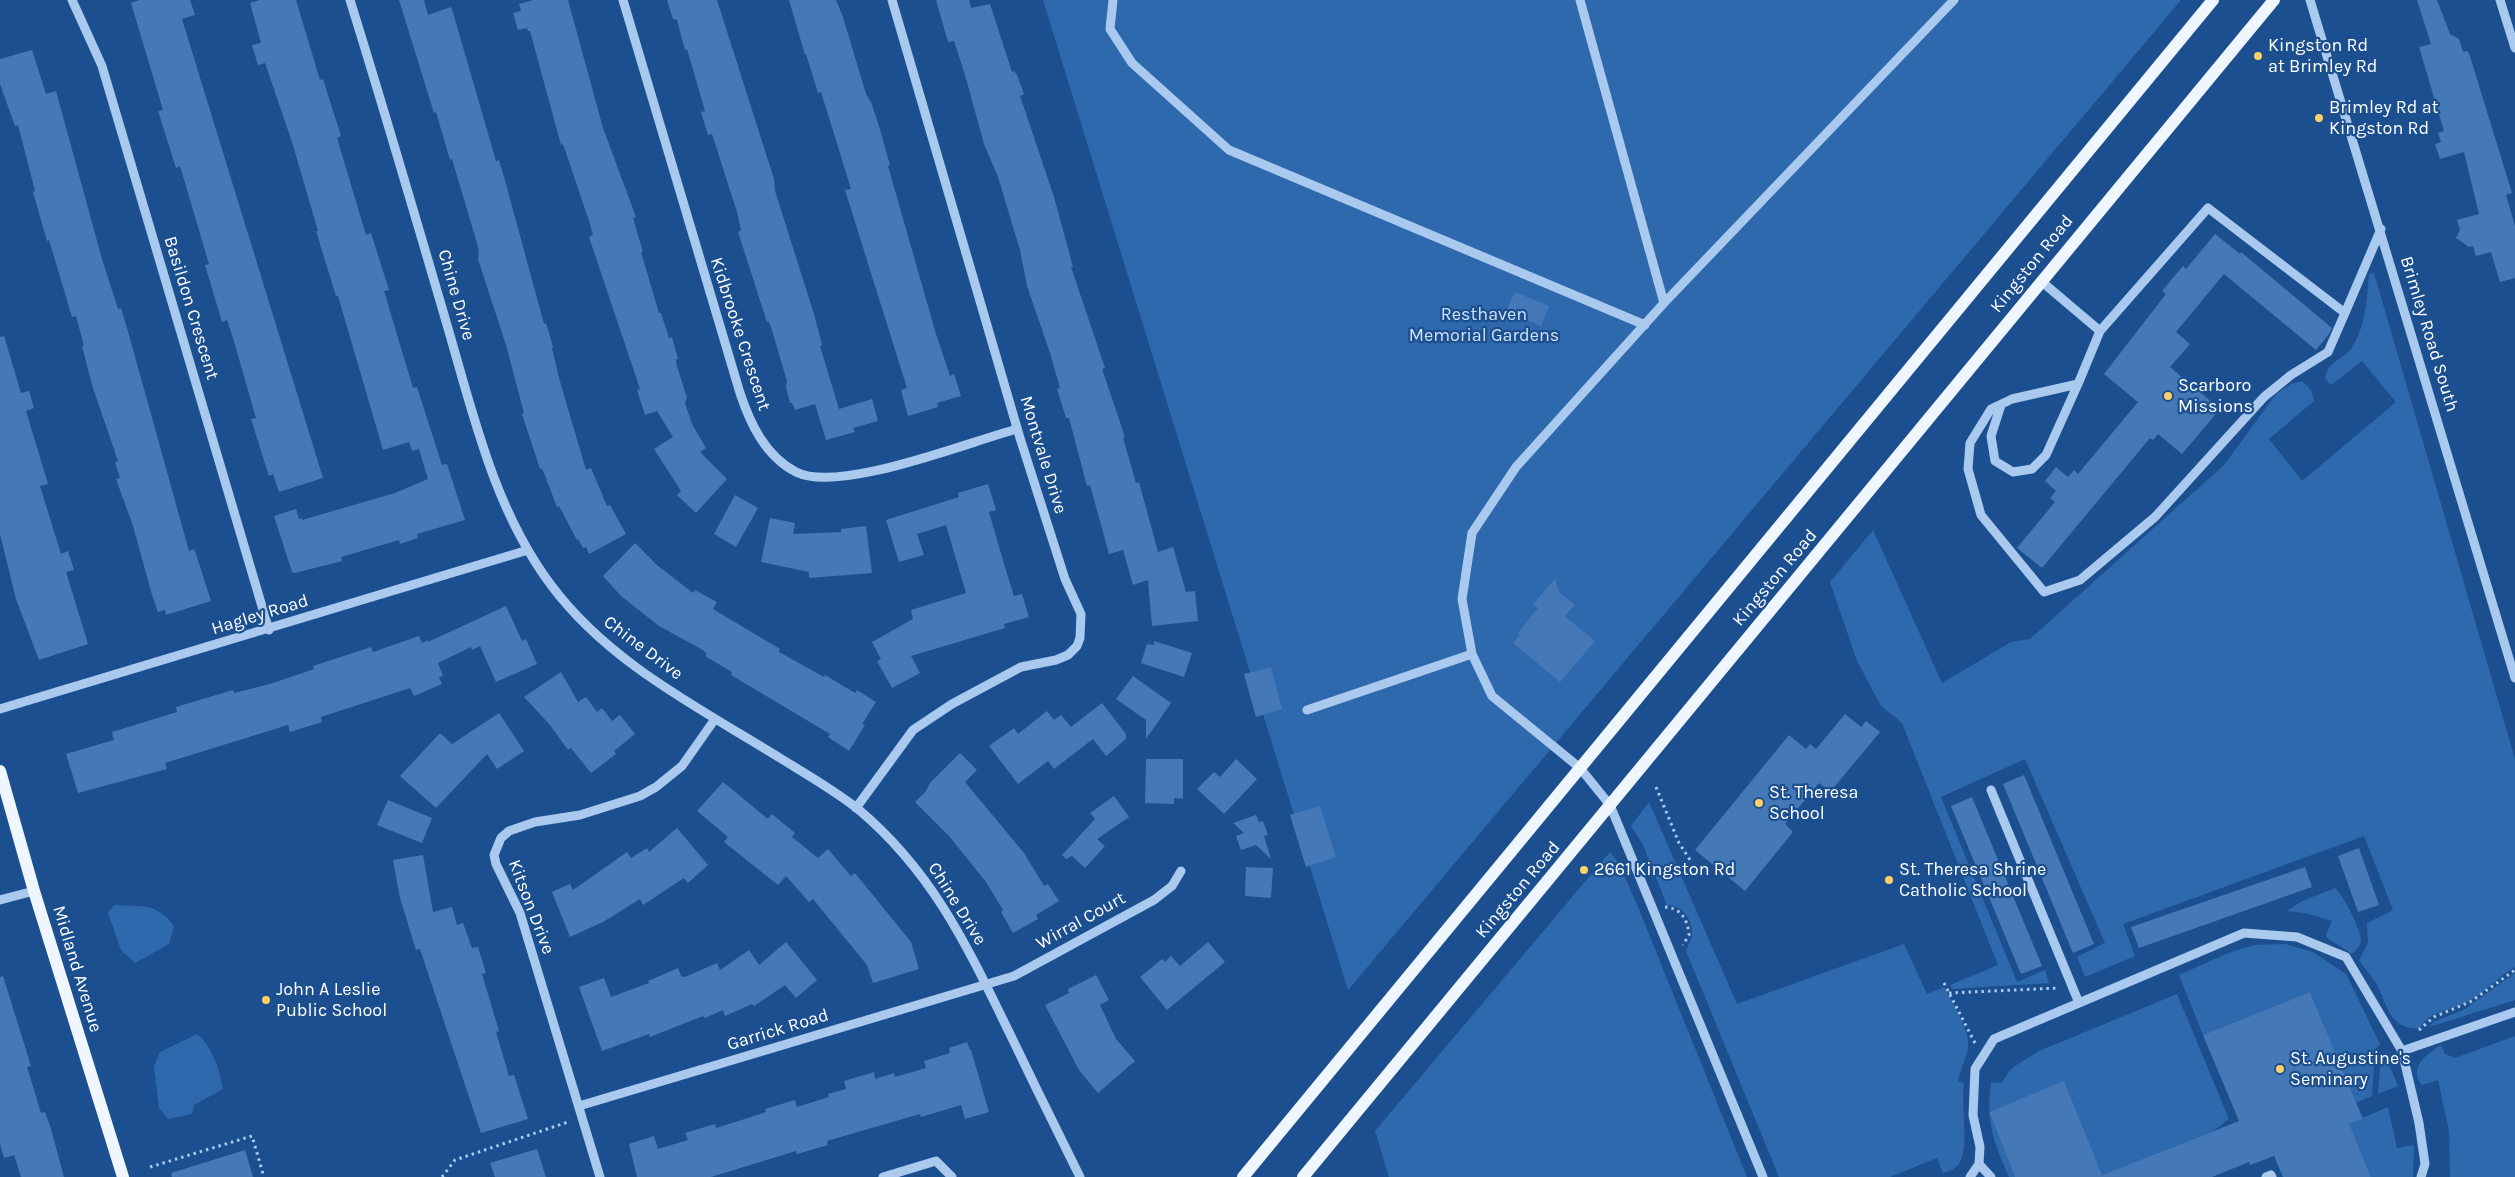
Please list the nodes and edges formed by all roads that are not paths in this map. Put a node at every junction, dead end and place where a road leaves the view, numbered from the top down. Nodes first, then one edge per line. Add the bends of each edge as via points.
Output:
1 (72, 0) edge
2 (350, 0) edge
3 (623, 0) edge
4 (892, 0) edge
5 (1113, 0) edge
6 (1580, 0) edge
7 (1954, 0) edge
8 (2213, 0) edge
9 (2274, 0) edge
10 (2310, 0) edge
11 (2500, 0) edge
12 (2515, 48) edge
13 (2381, 229) junction
14 (2041, 281) junction
15 (1664, 303) junction
16 (2345, 313) junction
17 (1645, 326) junction
18 (2100, 331) junction
19 (2078, 384) junction
20 (2001, 405) junction
21 (1017, 429) junction
22 (528, 550) junction
23 (269, 630) junction
24 (1472, 654) junction
25 (2515, 678) edge
26 (0, 709) edge
27 (1308, 710) dead end
28 (715, 719) junction
29 (1580, 768) junction
30 (0, 771) edge
31 (1991, 790) dead end
32 (1610, 805) junction
33 (856, 808) junction
34 (1181, 871) dead end
35 (34, 891) junction
36 (0, 900) edge
37 (986, 984) junction
38 (2080, 1003) junction
39 (2515, 1012) edge
40 (2402, 1051) junction
41 (579, 1106) junction
42 (1979, 1164) junction
43 (123, 1177) edge
44 (600, 1177) edge
45 (883, 1177) edge
46 (952, 1177) edge
47 (1080, 1177) edge
48 (1243, 1177) edge
49 (1303, 1177) edge
50 (1762, 1177) edge
51 (1970, 1177) edge
52 (1991, 1177) edge
53 (2266, 1177) edge
54 (2272, 1177) edge
55 (2421, 1177) edge

1 - 23 street, Basildon Crescent via 102,66
2 - 22 street, Chine Drive via 479,433 514,526
3 - 21 street, Kidbrooke Crescent via 740,393 748,417 774,455 796,472 816,478 838,478 873,472
4 - 21 street, Montvale Drive
5 - 17 street via 1110,29 1132,63 1229,150
6 - 15 street
7 - 15 street
8 - 29 main road, Kingston Road
9 - 14 main road, Kingston Road
10 - 13 street, Brimley Road South
11 - 12 street
13 - 16 street
13 - 25 street, Brimley Road South
14 - 18 street
14 - 32 main road, Kingston Road
15 - 17 street
16 - 18 street via 2208,208
16 - 20 street via 2328,352 2264,397 2155,517 2080,580 2044,592 1980,515 1968,469 1970,443 1991,410
17 - 24 street via 1516,467 1472,532 1462,599
18 - 19 street
19 - 20 street via 2012,399
19 - 20 street via 2046,455 2032,469 2013,472 1995,461 1991,436
21 - 33 street, Montvale Drive via 1066,579 1081,614 1077,646 1056,660 1021,667 952,704 913,730
22 - 23 street, Hagley Road
22 - 28 street, Chine Drive via 551,585 603,642
23 - 26 street, Hagley Road
24 - 27 street
24 - 29 street via 1492,696
28 - 33 street, Chine Drive
28 - 41 street, Kitson Drive via 682,766 656,787 640,796 580,816 535,822 509,831 501,838 494,854 520,914
29 - 32 street
29 - 48 main road, Kingston Road
30 - 35 main road, Midland Avenue
31 - 38 street
32 - 49 main road, Kingston Road
32 - 50 street
33 - 37 street, Chine Drive via 886,834 929,884 959,931
34 - 37 street, Wirral Court via 1172,886 1154,900 1014,976
35 - 36 street
35 - 43 main road, Midland Avenue
37 - 41 street, Garrick Road
37 - 47 street, Chine Drive
38 - 40 street via 2244,933 2297,937 2346,957
38 - 42 street via 1994,1039 1983,1056 1975,1069 1974,1087 1973,1115 1980,1147
39 - 40 street
40 - 55 street via 2425,1164
41 - 44 street, Kitson Drive
42 - 51 street
42 - 52 street
45 - 46 street via 936,1161
53 - 54 street

